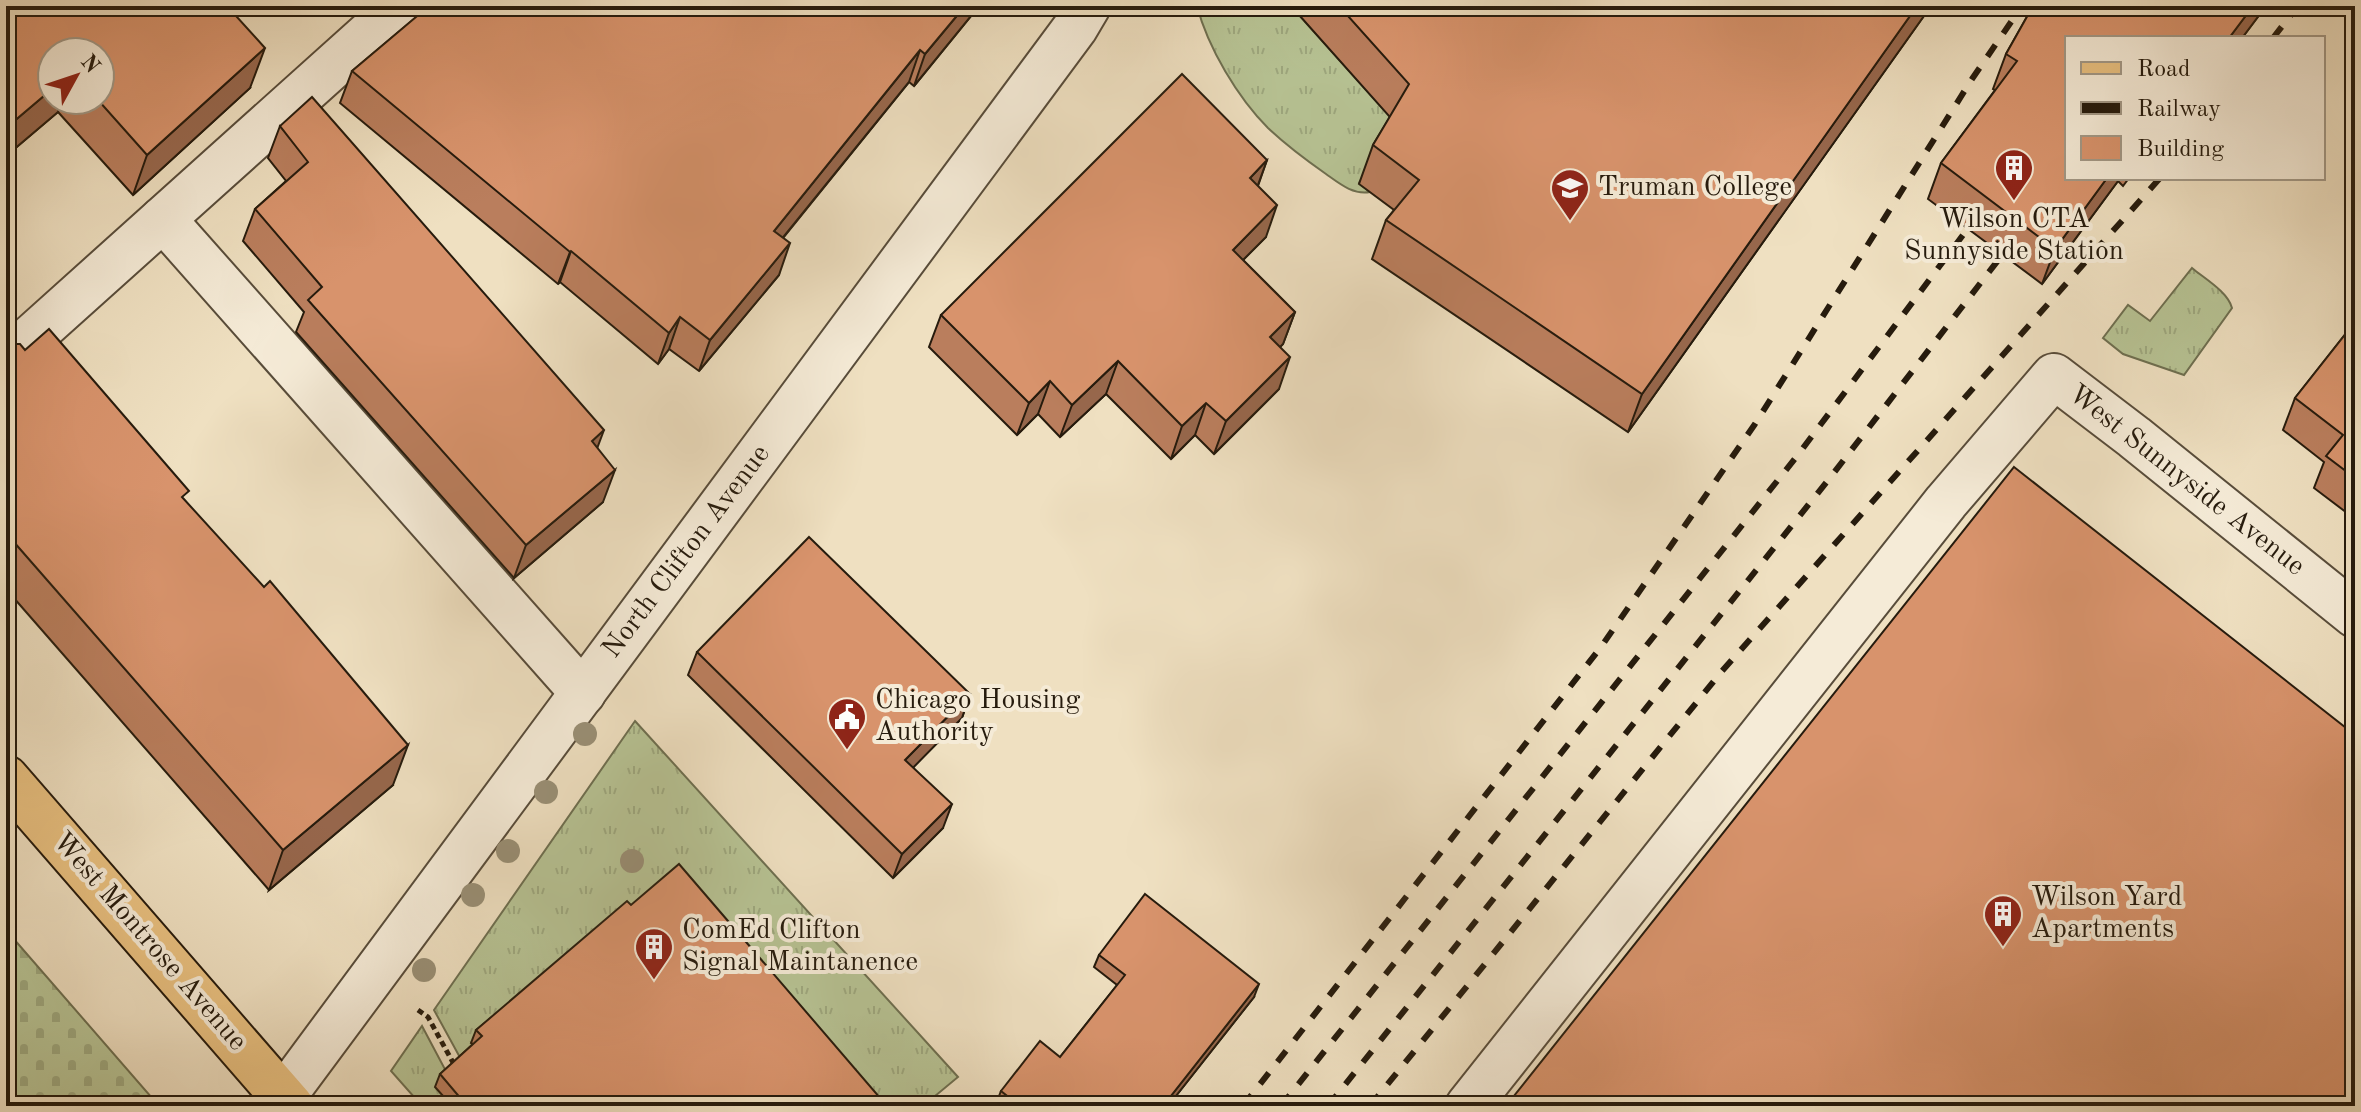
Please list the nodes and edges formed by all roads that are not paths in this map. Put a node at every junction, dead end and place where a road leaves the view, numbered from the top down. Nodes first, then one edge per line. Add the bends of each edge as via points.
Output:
1 (400, 6) edge
2 (1088, 6) edge
3 (163, 219) junction
4 (6, 360) edge
5 (2355, 615) edge
6 (583, 693) junction
7 (6, 778) edge
8 (287, 1102) edge
9 (1468, 1106) edge

1 - 3 street
2 - 6 street, North Clifton Avenue
3 - 4 street
3 - 6 street
5 - 9 street, West Sunnyside Avenue via 2054,376 1946,502
6 - 8 street, North Clifton Avenue
7 - 8 main road, West Montrose Avenue

